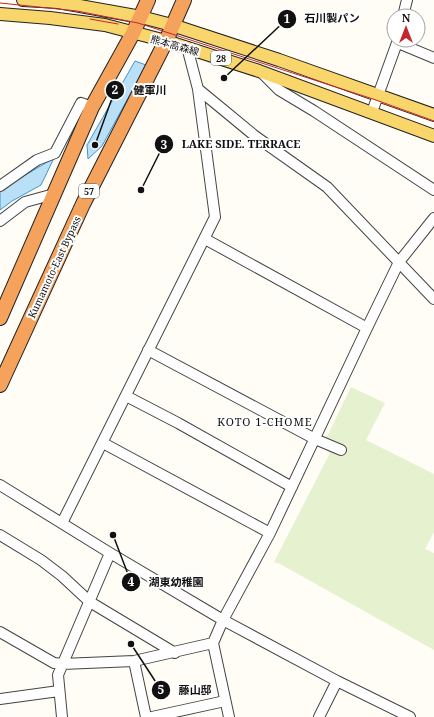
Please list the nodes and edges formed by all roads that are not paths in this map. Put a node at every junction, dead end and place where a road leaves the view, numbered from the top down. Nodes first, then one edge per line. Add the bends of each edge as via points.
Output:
1 (23, 0) edge
2 (148, 0) edge
3 (184, 0) edge
4 (0, 14) edge
5 (140, 16) junction
6 (172, 25) junction
7 (133, 33) junction
8 (166, 41) junction
9 (187, 48) junction
10 (395, 48) edge
11 (413, 48) edge
12 (434, 58) edge
13 (259, 71) junction
14 (198, 89) junction
15 (378, 94) junction
16 (92, 107) junction
17 (372, 112) junction
18 (434, 115) edge
19 (434, 136) edge
20 (0, 186) edge
21 (434, 190) edge
22 (54, 194) junction
23 (434, 218) edge
24 (0, 221) edge
25 (204, 239) junction
26 (399, 262) junction
27 (434, 299) edge
28 (0, 318) edge
29 (367, 328) junction
30 (148, 350) junction
31 (0, 386) edge
32 (126, 396) junction
33 (315, 439) junction
34 (103, 443) junction
35 (341, 450) dead end
36 (0, 485) edge
37 (292, 487) junction
38 (62, 523) junction
39 (270, 533) junction
40 (0, 535) edge
41 (110, 553) junction
42 (90, 602) junction
43 (223, 620) junction
44 (0, 632) edge
45 (213, 643) junction
46 (176, 652) junction
47 (134, 661) junction
48 (62, 664) junction
49 (337, 681) junction
50 (59, 691) junction
51 (0, 700) edge
52 (225, 701) junction
53 (406, 716) edge
54 (62, 717) edge
55 (146, 717) edge
56 (152, 717) edge
57 (228, 717) edge
58 (319, 717) edge

1 - 5 main road, 熊本高森線 / 28 via 58,2
2 - 5 highway
3 - 6 highway, Kumamoto-East Bypass / 57
4 - 7 main road, 熊本高森線 / 28 via 105,25
5 - 6 main road, 熊本高森線 / 28
5 - 7 highway
6 - 8 highway, Kumamoto-East Bypass / 57
6 - 15 main road, 熊本高森線 / 28
7 - 8 main road, 熊本高森線 / 28
7 - 16 highway
8 - 9 main road, 熊本高森線 / 28
8 - 31 highway, Kumamoto-East Bypass / 57 via 83,204
9 - 13 main road, 熊本高森線 / 28
9 - 14 street
10 - 15 street
11 - 12 street
13 - 17 main road, 熊本高森線 / 28
13 - 21 street via 279,90
14 - 25 street via 215,217
14 - 26 street via 255,136 327,187
15 - 17 street
15 - 18 main road, 熊本高森線 / 28
16 - 20 street via 81,103 55,153 37,160
16 - 22 highway
17 - 19 main road, 熊本高森線 / 28
22 - 24 street via 25,202
22 - 28 highway
23 - 26 street
25 - 29 street
25 - 30 street
26 - 27 street
26 - 29 street
29 - 33 street
30 - 32 street
30 - 33 street
32 - 34 street
32 - 37 street
33 - 35 street
33 - 37 street
34 - 38 street
34 - 39 street
36 - 38 street
37 - 39 street
38 - 41 street
39 - 43 street
40 - 42 street via 41,560
41 - 42 street
41 - 43 street
42 - 46 street
42 - 48 street
43 - 45 street
43 - 49 street
44 - 48 street via 54,663
45 - 46 street
45 - 52 street
46 - 47 street
47 - 48 street
47 - 55 street
48 - 50 street via 58,675
49 - 53 street
49 - 58 street
50 - 51 street
50 - 54 street
52 - 56 street
52 - 57 street

